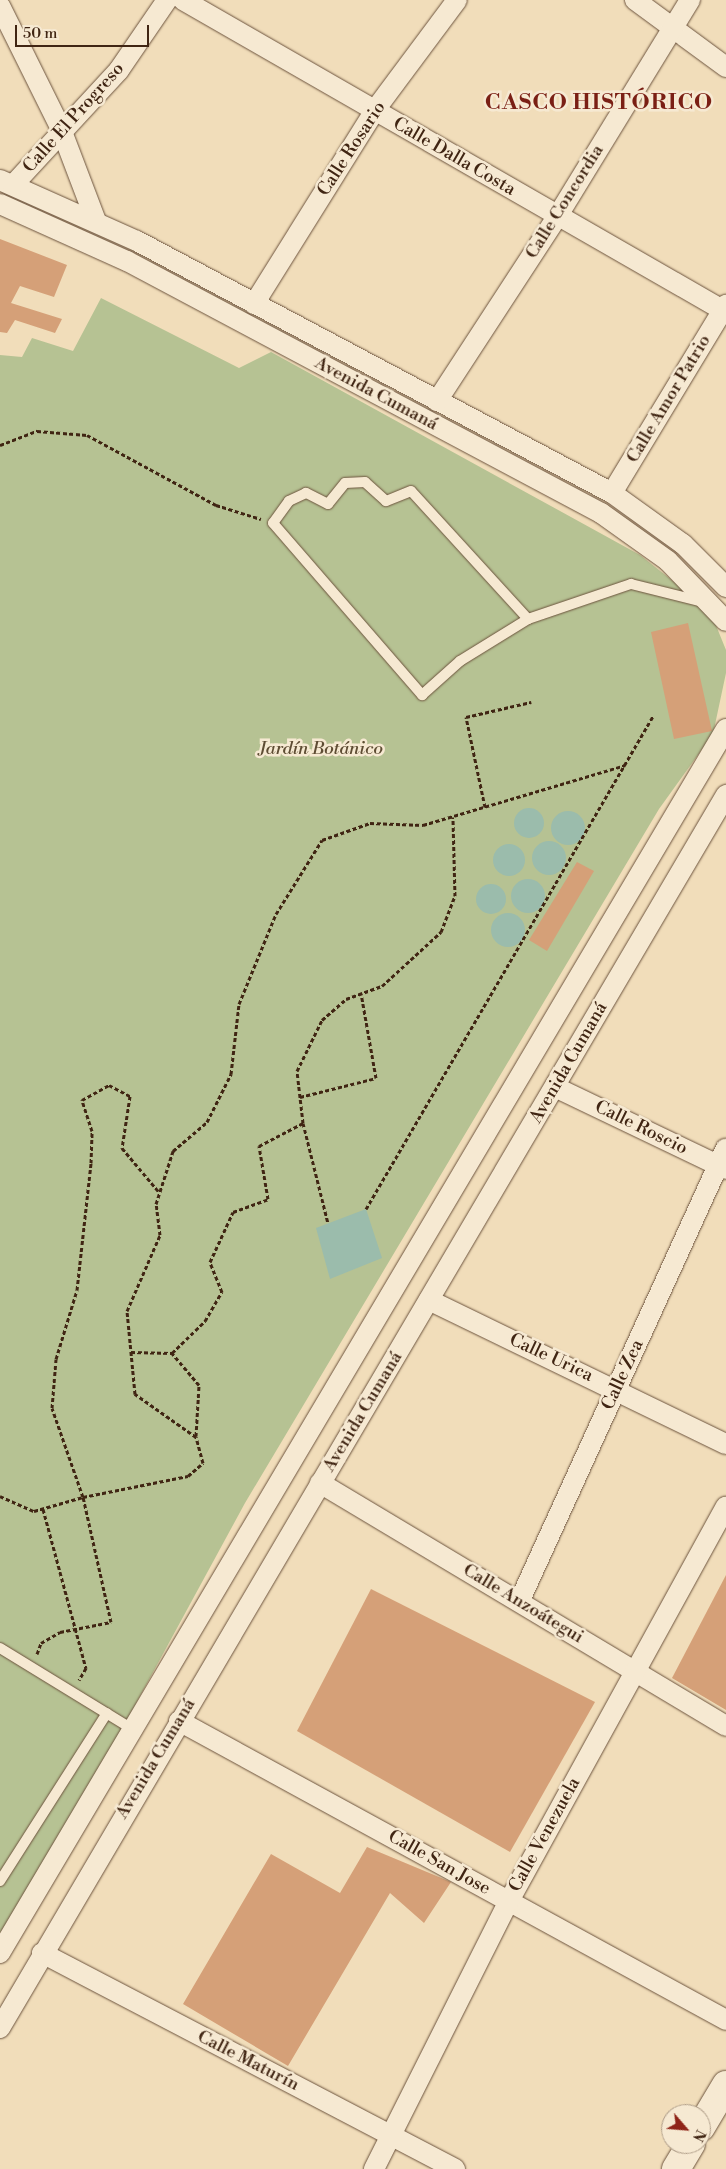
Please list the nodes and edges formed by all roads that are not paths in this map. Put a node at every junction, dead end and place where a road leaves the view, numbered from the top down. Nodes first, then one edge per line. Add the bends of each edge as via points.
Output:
1 (167, 0) edge
2 (183, 0) edge
3 (458, 0) edge
4 (635, 0) edge
5 (690, 0) edge
6 (0, 6) edge
7 (670, 30) junction
8 (726, 67) edge
9 (375, 110) junction
10 (61, 129) junction
11 (7, 182) edge
12 (0, 204) edge
13 (557, 218) junction
14 (96, 221) junction
15 (254, 304) junction
16 (725, 310) edge
17 (437, 400) junction
18 (612, 493) junction
19 (726, 587) edge
20 (720, 614) edge
21 (528, 619) junction
22 (726, 729) edge
23 (726, 795) edge
24 (556, 1087) junction
25 (724, 1161) edge
26 (430, 1300) junction
27 (617, 1389) junction
28 (726, 1444) edge
29 (320, 1483) junction
30 (726, 1507) edge
31 (520, 1600) junction
32 (0, 1648) edge
33 (634, 1672) junction
34 (107, 1713) junction
35 (179, 1721) junction
36 (726, 1726) edge
37 (134, 1730) junction
38 (0, 1881) edge
39 (509, 1901) junction
40 (42, 1952) junction
41 (0, 1953) edge
42 (726, 2020) edge
43 (0, 2028) edge
44 (726, 2084) edge
45 (711, 2110) edge
46 (392, 2134) junction
47 (685, 2154) edge
48 (374, 2169) edge
49 (455, 2169) edge
50 (676, 2169) edge

1 - 10 street, Calle El Progreso via 120,70
2 - 9 street, Calle Dalla Costa
3 - 9 street, Calle Rosario
4 - 7 street
5 - 7 street, Calle Concordia
6 - 10 street
7 - 8 street
7 - 13 street, Calle Concordia
9 - 13 street, Calle Dalla Costa
9 - 15 street, Calle Rosario
10 - 11 street, Calle El Progreso via 49,151
10 - 14 street
11 - 14 street, Avenida Cumaná
12 - 20 street, Avenida Cumaná via 127,261 601,513 668,561
13 - 16 street, Calle Dalla Costa
13 - 17 street, Calle Concordia
14 - 15 street, Avenida Cumaná
15 - 17 street, Avenida Cumaná
16 - 18 street, Calle Amor Patrio
17 - 18 street, Avenida Cumaná
18 - 19 street, Avenida Cumaná via 683,544
20 - 21 lane via 680,593 631,584
21 - 21 lane via 411,491 386,501 364,482 345,483 328,504 306,493 289,501 273,523 422,696 460,662
22 - 37 street, Avenida Cumaná
23 - 24 street, Avenida Cumaná
24 - 25 street, Calle Roscio
24 - 26 street, Avenida Cumaná
25 - 27 street, Calle Zea
26 - 27 street, Calle Urica
26 - 29 street, Avenida Cumaná
27 - 28 street, Calle Urica
27 - 31 street, Calle Zea
29 - 31 street, Calle Anzoátegui
29 - 35 street, Avenida Cumaná
30 - 33 street, Calle Venezuela
31 - 33 street, Calle Anzoátegui
32 - 34 lane
33 - 36 street, Calle Anzoátegui
33 - 39 street, Calle Venezuela
34 - 37 lane
34 - 38 lane
35 - 39 street, Calle San Jose
35 - 40 street, Avenida Cumaná
37 - 41 street, Avenida Cumaná
39 - 42 street, Calle San Jose
39 - 46 street, Calle Venezuela
40 - 43 street, Avenida Cumaná
40 - 46 street, Calle Maturín
44 - 45 street
46 - 48 street, Calle Venezuela
46 - 49 street, Calle Maturín
47 - 50 street

